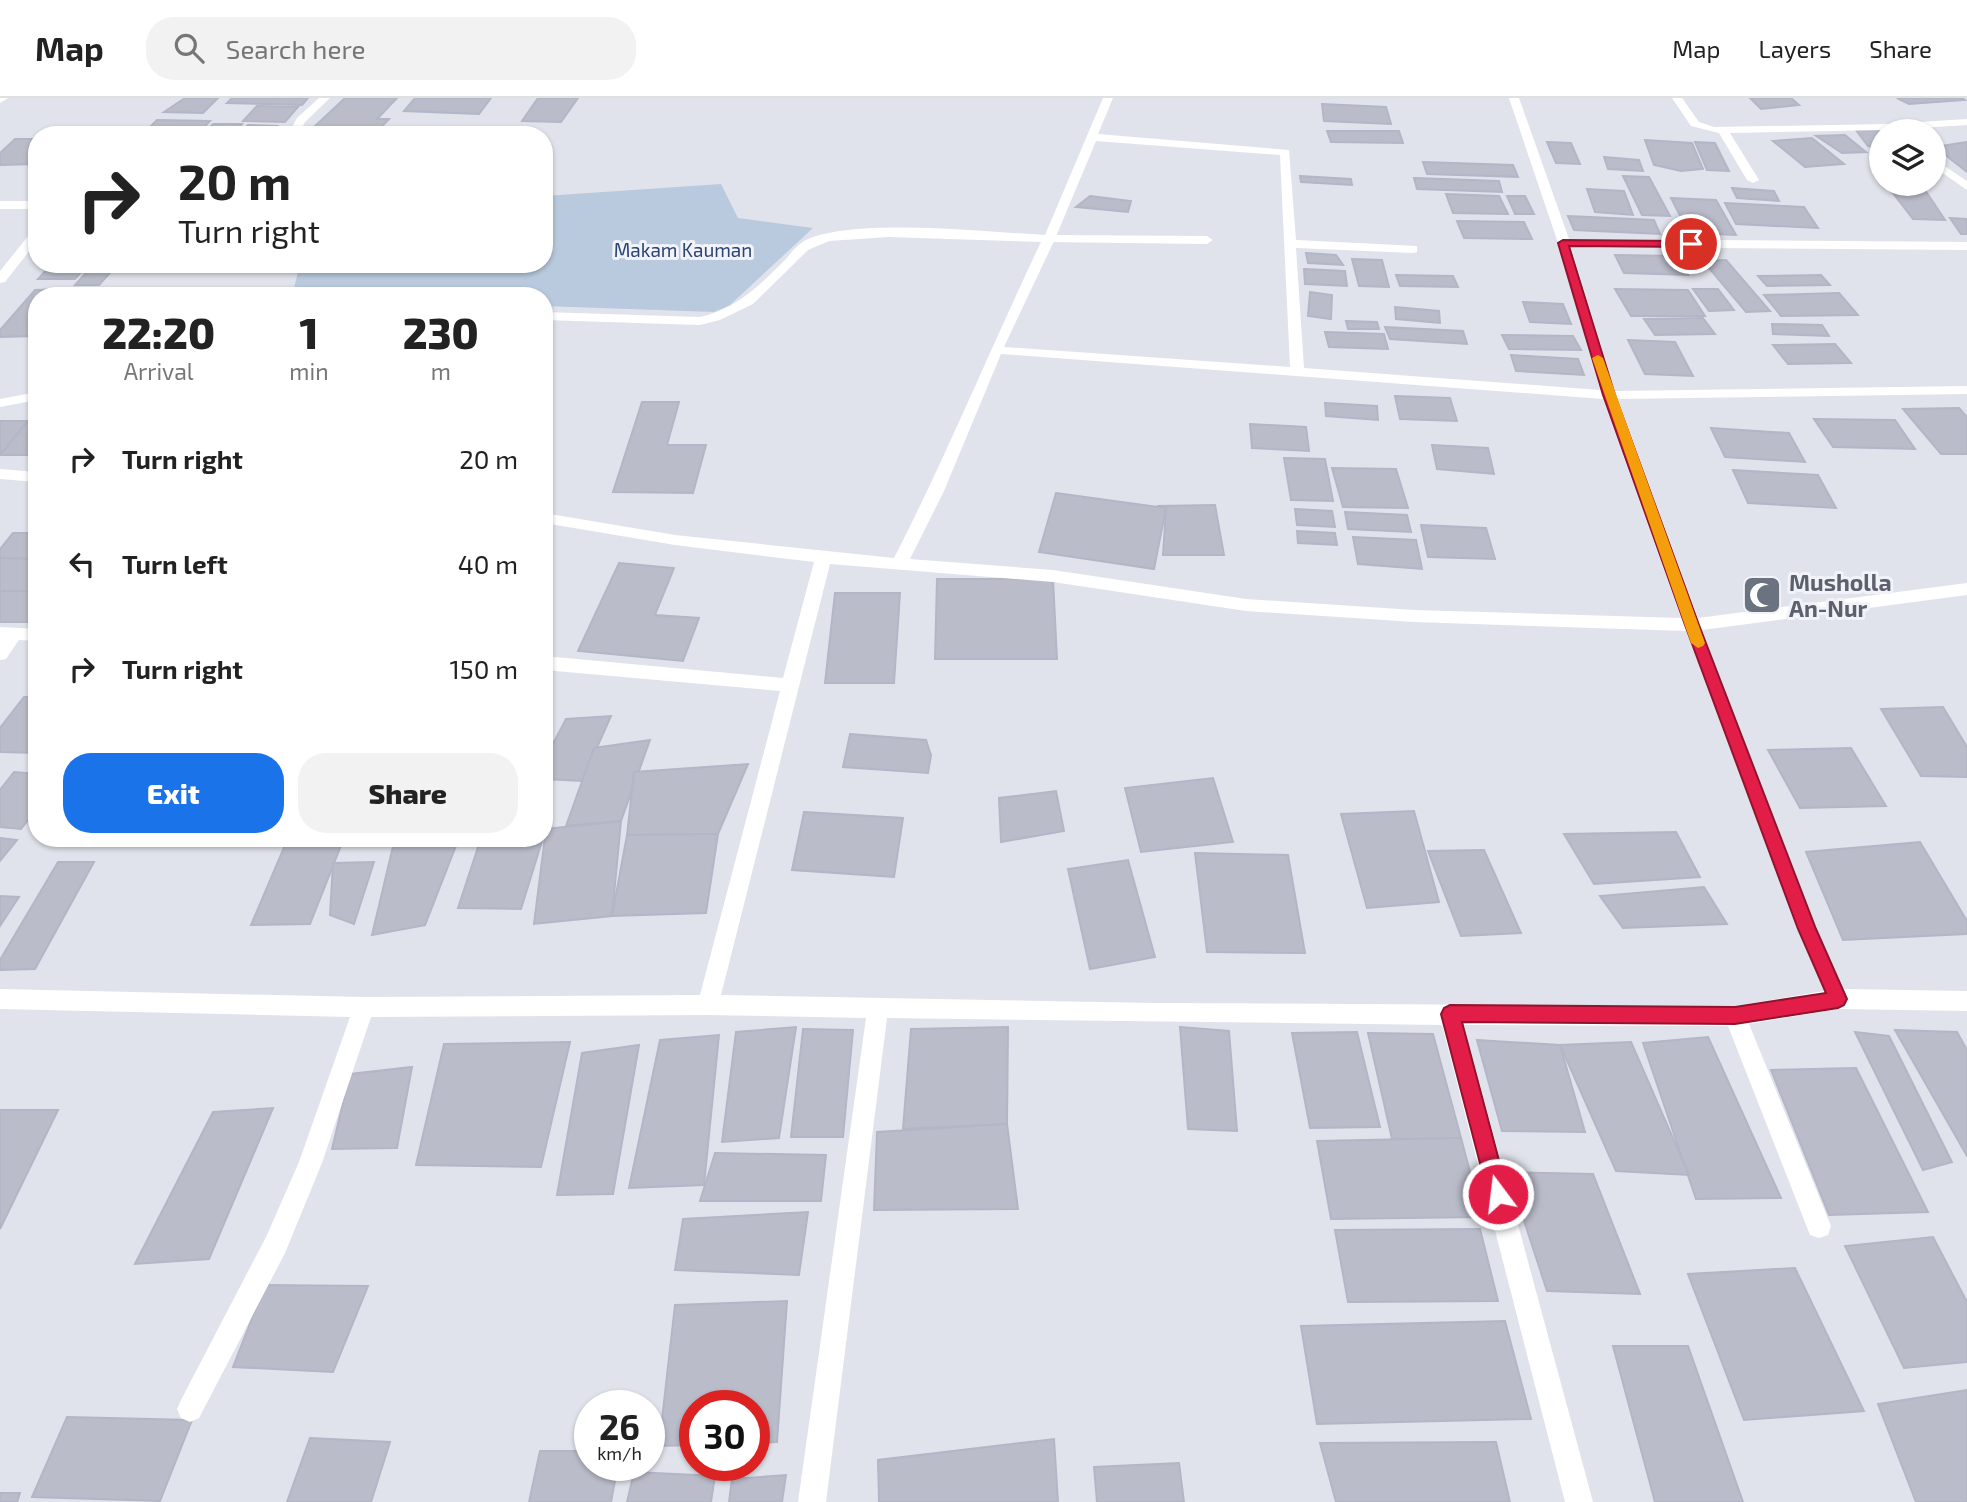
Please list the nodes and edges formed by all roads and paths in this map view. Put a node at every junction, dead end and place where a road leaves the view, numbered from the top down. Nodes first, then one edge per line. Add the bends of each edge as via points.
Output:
1 (325, 98) edge
2 (1108, 98) edge
3 (1514, 98) edge
4 (1677, 98) edge
5 (1967, 122) edge
6 (1946, 124) edge
7 (298, 126) edge
8 (1723, 129) junction
9 (1869, 129) edge
10 (1090, 137) junction
11 (1946, 171) edge
12 (1753, 180) dead end
13 (1967, 187) edge
14 (0, 205) edge
15 (28, 205) edge
16 (1049, 239) junction
17 (1207, 240) dead end
18 (1563, 243) junction
19 (28, 244) edge
20 (1292, 244) junction
21 (1967, 246) edge
22 (1413, 249) dead end
23 (0, 279) edge
24 (553, 316) edge
25 (996, 350) junction
26 (1297, 372) junction
27 (1967, 390) edge
28 (1609, 395) junction
29 (28, 398) edge
30 (0, 403) edge
31 (0, 474) edge
32 (28, 476) edge
33 (553, 520) edge
34 (823, 558) junction
35 (900, 562) junction
36 (1967, 589) edge
37 (1692, 625) junction
38 (7, 634) edge
39 (28, 635) edge
40 (0, 654) edge
41 (553, 664) edge
42 (789, 685) junction
43 (0, 999) edge
44 (1838, 999) junction
45 (1967, 1001) edge
46 (708, 1005) junction
47 (364, 1007) junction
48 (878, 1007) junction
49 (1450, 1014) junction
50 (1735, 1016) junction
51 (1819, 1226) dead end
52 (190, 1409) dead end
53 (812, 1502) edge
54 (1579, 1502) edge

1 - 7 street
2 - 10 street
3 - 18 street
4 - 8 street via 1695,124
5 - 6 street
8 - 9 street
8 - 12 street
10 - 16 street
10 - 20 street via 1285,152
11 - 13 street
14 - 15 street
16 - 17 street
16 - 24 street via 870,233 827,236 809,243 742,308 722,317 699,321
16 - 25 street
18 - 21 street
18 - 28 street
19 - 23 street
20 - 22 street
20 - 26 street
25 - 26 street
25 - 35 street via 936,491
26 - 28 street
27 - 28 street
28 - 37 street
29 - 30 street
31 - 32 street
33 - 34 street
34 - 35 street
34 - 42 street
35 - 37 street via 1053,576 1245,605
36 - 37 street
37 - 44 street
38 - 39 street
38 - 40 street
41 - 42 street
42 - 46 street
43 - 47 street
44 - 45 street
44 - 50 street
46 - 47 street
46 - 48 street
47 - 52 street via 310,1163 276,1244
48 - 49 street
48 - 53 street
49 - 50 street
49 - 54 street
50 - 51 street

